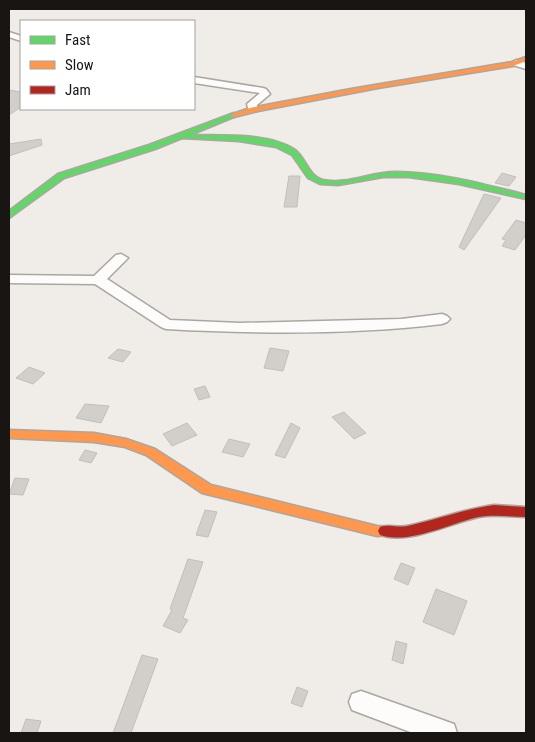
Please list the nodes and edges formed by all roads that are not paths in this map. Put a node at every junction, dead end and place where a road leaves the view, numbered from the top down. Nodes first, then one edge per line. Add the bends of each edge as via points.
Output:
1 (523, 63) edge
2 (195, 80) edge
3 (253, 109) junction
4 (177, 136) junction
5 (526, 197) edge
6 (9, 215) edge
7 (121, 258) dead end
8 (9, 279) edge
9 (98, 280) junction
10 (442, 320) dead end
11 (9, 434) edge
12 (526, 512) edge
13 (361, 702) dead end
14 (445, 733) edge

1 - 3 street via 413,79
2 - 3 street via 263,91 265,94 252,104
3 - 4 street
4 - 5 street via 289,148 299,156 311,178 320,182 382,174 415,175
4 - 6 street via 145,150 61,176
7 - 9 street
8 - 9 street
9 - 10 street via 166,324 250,328
11 - 12 street via 128,443 163,458 188,480 207,489 377,531 405,532 494,510
13 - 14 street

